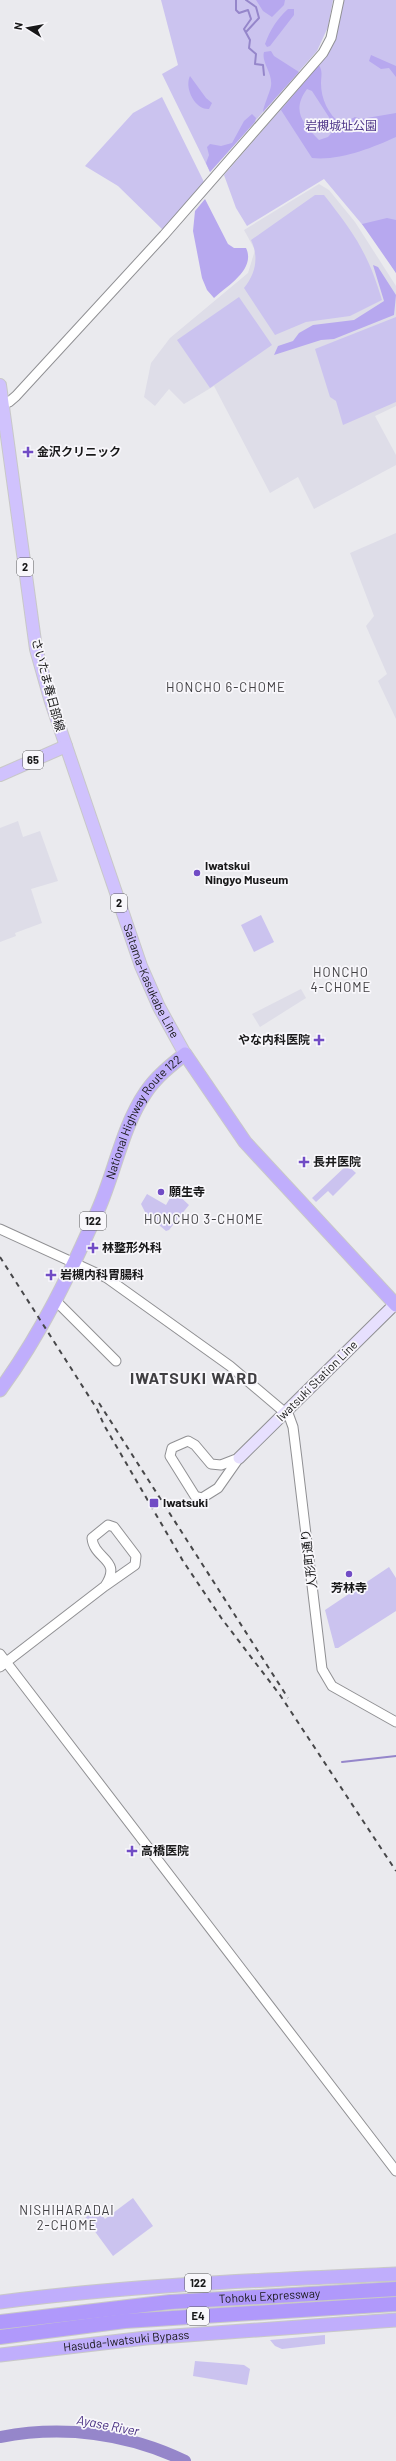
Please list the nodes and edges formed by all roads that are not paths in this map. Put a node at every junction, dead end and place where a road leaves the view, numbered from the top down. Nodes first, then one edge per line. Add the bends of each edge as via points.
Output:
1 (339, 0) edge
2 (0, 385) edge
3 (1, 404) edge
4 (66, 746) junction
5 (0, 775) edge
6 (185, 1054) junction
7 (0, 1228) edge
8 (75, 1263) junction
9 (57, 1302) junction
10 (396, 1304) edge
11 (116, 1361) dead end
12 (0, 1390) edge
13 (285, 1412) junction
14 (239, 1458) junction
15 (111, 1568) junction
16 (125, 1573) junction
17 (105, 1586) junction
18 (0, 1654) edge
19 (3, 1665) edge
20 (396, 1722) edge
21 (396, 2171) edge
22 (396, 2274) edge
23 (396, 2289) edge
24 (0, 2302) edge
25 (396, 2304) edge
26 (396, 2320) edge
27 (0, 2322) edge
28 (0, 2337) edge
29 (0, 2355) edge

1 - 3 street via 331,38 323,53 160,240 16,396
2 - 3 main road, さいたま春日部線 / 2
3 - 4 main road, さいたま春日部線 / 2 via 36,649
4 - 5 main road, 65
4 - 6 main road, Saitama-Kasukabe Line / 2 via 141,966 164,1017
6 - 8 highway, National Highway Route 122 / 122 via 156,1080 139,1103 104,1196
6 - 10 highway, National Highway Route 122 via 245,1142
7 - 8 street
8 - 9 highway, National Highway Route 122 / 122
8 - 13 street via 107,1278 204,1346
9 - 11 street
9 - 12 highway, National Highway Route 122 / 122 via 20,1363
10 - 13 main road, Iwatsuki Station Line
13 - 14 main road, Iwatsuki Station Line
13 - 20 street, 人形町通り via 292,1421 320,1658 325,1677 332,1686
14 - 14 street via 218,1488 206,1497 199,1498 195,1496 170,1453 172,1448 188,1441 211,1464 221,1465
15 - 16 street
15 - 16 street via 92,1538 108,1525 114,1527 136,1556 135,1565
15 - 17 street via 111,1575
16 - 17 street
17 - 19 street
18 - 19 street
19 - 21 street
22 - 24 highway, 122 via 185,2284
23 - 27 highway, Tohoku Expressway / E4 via 170,2302
25 - 28 highway, Tohoku Expressway / E4 via 124,2321
26 - 29 highway, Hasuda-Iwatsuki Bypass via 83,2344

